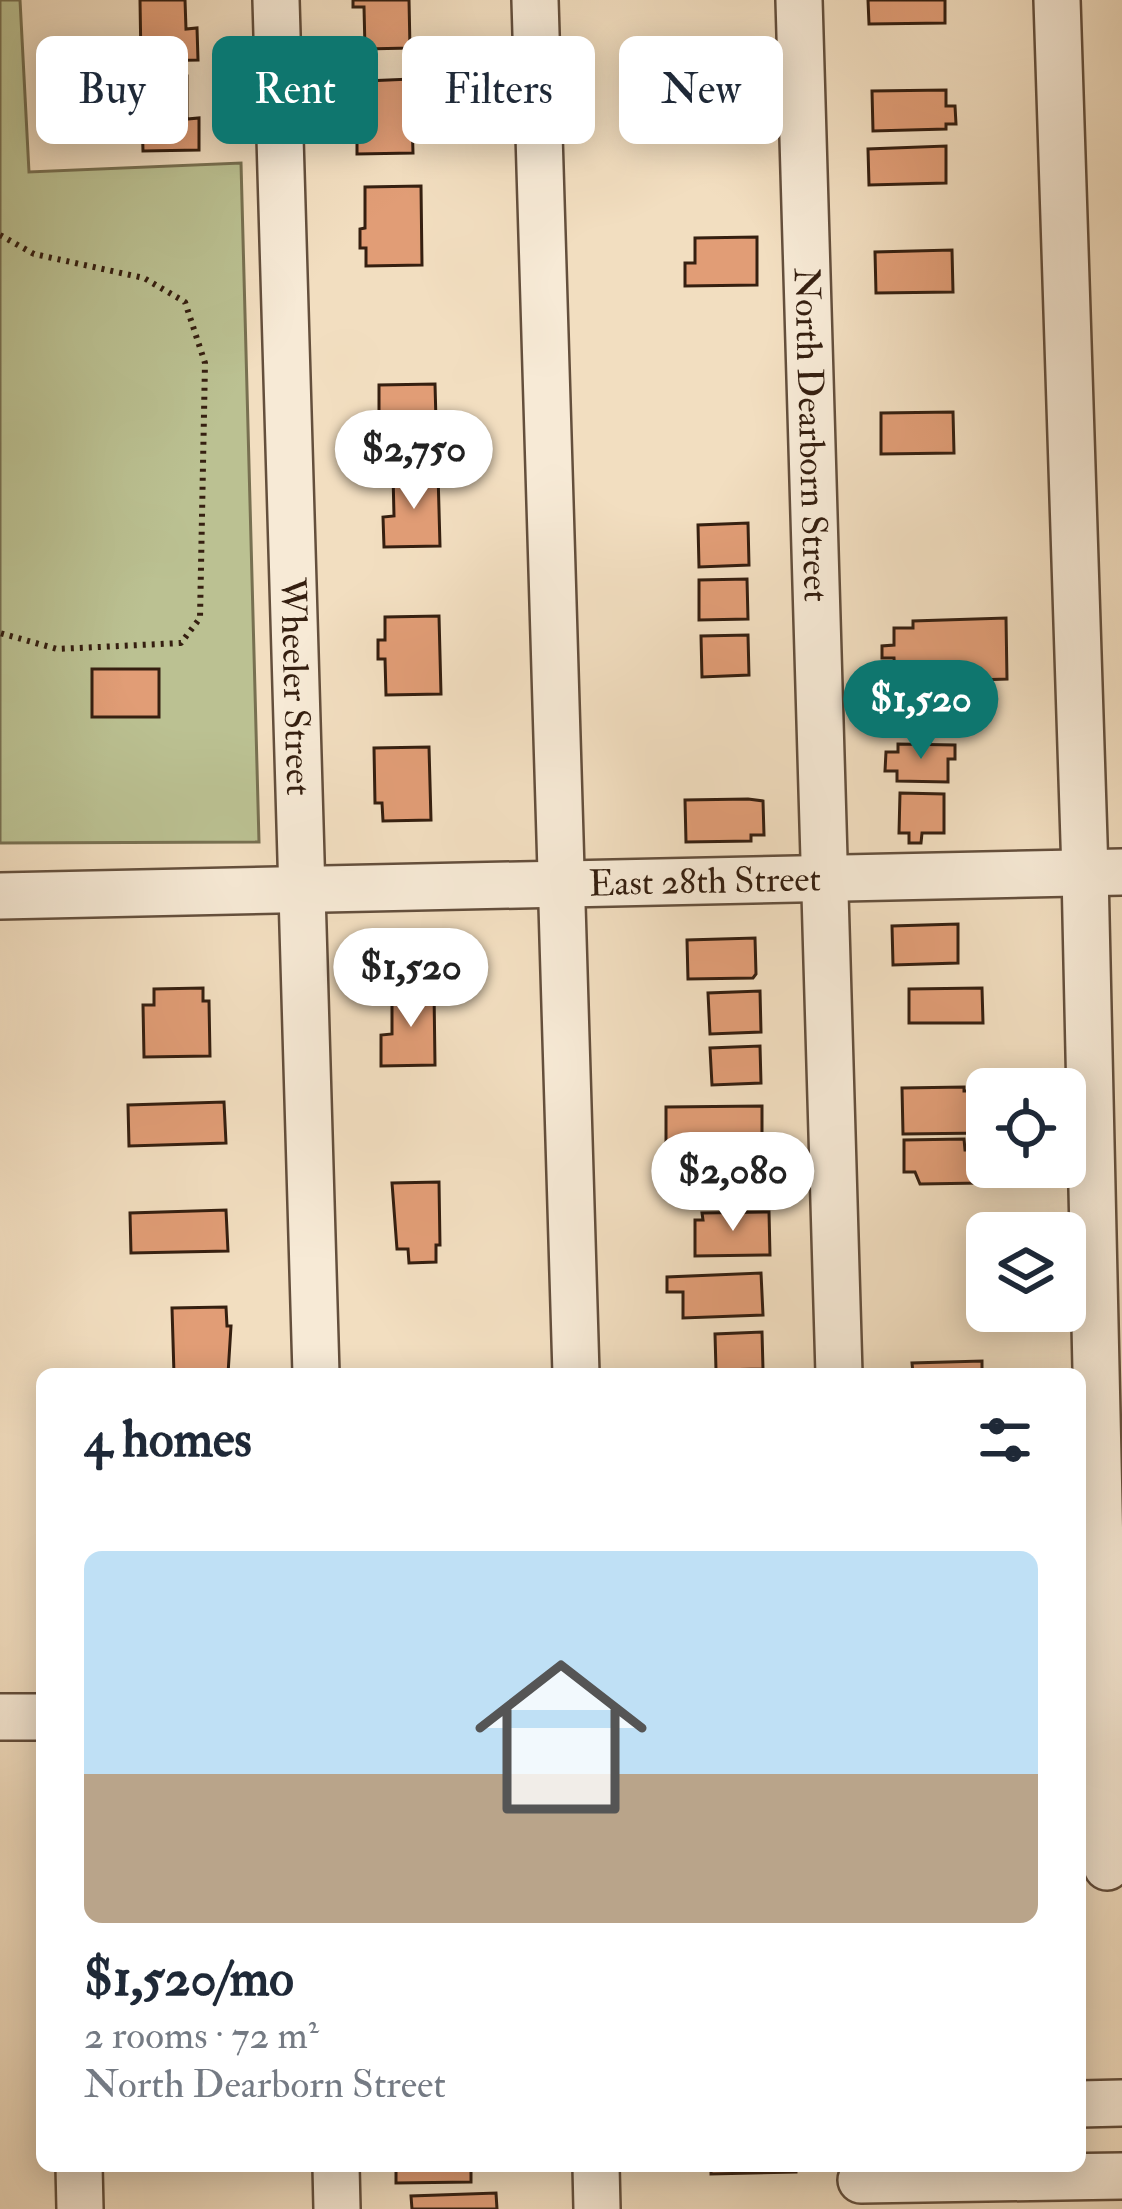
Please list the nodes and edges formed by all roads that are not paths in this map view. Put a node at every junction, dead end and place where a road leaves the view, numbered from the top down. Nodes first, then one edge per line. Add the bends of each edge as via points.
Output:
1 (276, 0) edge
2 (535, 0) edge
3 (799, 0) edge
4 (1057, 0) edge
5 (1103, 872) edge
6 (824, 878) junction
7 (563, 884) junction
8 (304, 890) junction
9 (0, 896) edge
10 (316, 1368) edge
11 (576, 1368) edge
12 (839, 1368) edge
13 (36, 1717) edge
14 (0, 1718) edge
15 (1103, 1867) edge
16 (1122, 2103) edge
17 (1086, 2104) edge
18 (79, 2172) edge
19 (336, 2172) edge
20 (596, 2172) edge
21 (1122, 2176) edge
22 (861, 2185) edge
23 (80, 2209) edge
24 (337, 2209) edge
25 (597, 2209) edge

1 - 8 street, Wheeler Street
2 - 7 street
3 - 6 street, North Dearborn Street
4 - 5 street
5 - 6 street, East 28th Street
5 - 15 street
6 - 7 street, East 28th Street
6 - 12 street, North Dearborn Street
7 - 8 street, East 28th Street
7 - 11 street
8 - 9 street, East 28th Street
8 - 10 street, Wheeler Street
13 - 14 street
16 - 17 street
18 - 23 street
19 - 24 street
20 - 25 street
21 - 22 street

